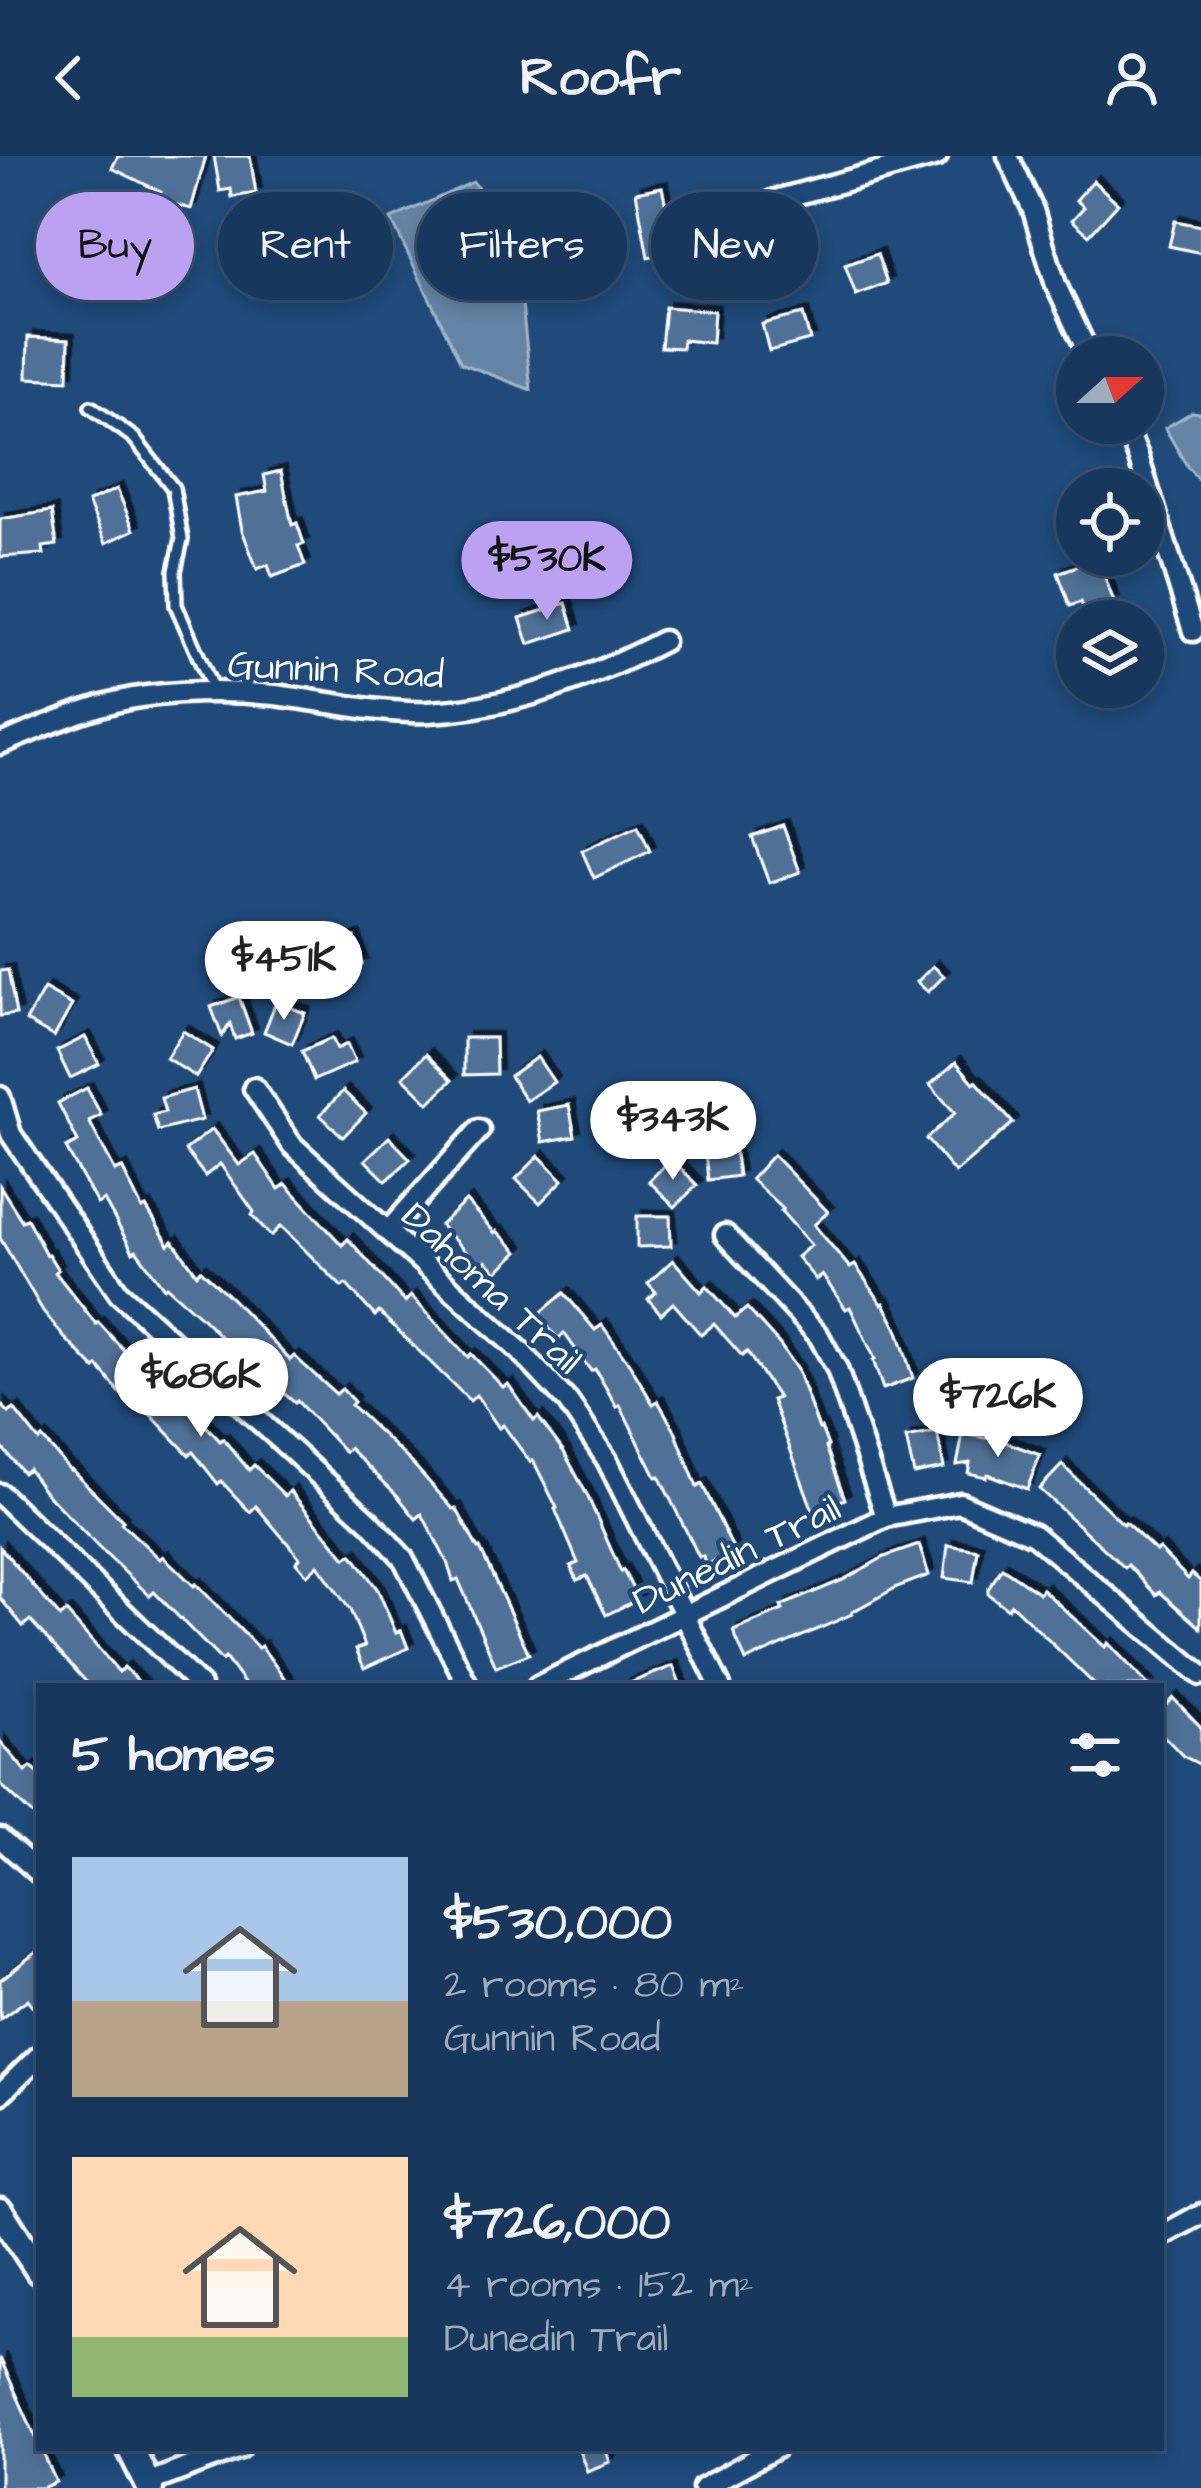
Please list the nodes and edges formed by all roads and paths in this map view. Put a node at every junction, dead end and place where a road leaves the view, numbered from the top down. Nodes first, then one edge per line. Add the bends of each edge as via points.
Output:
1 (938, 156) edge
2 (1009, 156) edge
3 (802, 192) edge
4 (1080, 336) edge
5 (91, 407) dead end
6 (1133, 444) edge
7 (1192, 631) dead end
8 (664, 641) dead end
9 (214, 693) junction
10 (0, 744) edge
11 (254, 1088) dead end
12 (0, 1097) edge
13 (479, 1130) dead end
14 (388, 1231) junction
15 (725, 1235) dead end
16 (0, 1494) edge
17 (886, 1517) junction
18 (685, 1615) junction
19 (1201, 1675) edge
20 (197, 1683) edge
21 (466, 1683) edge
22 (544, 1683) edge
23 (719, 1683) edge
24 (0, 1838) edge
25 (36, 1870) edge
26 (36, 2059) edge
27 (0, 2094) edge
28 (0, 2211) edge
29 (1201, 2214) edge
30 (1164, 2234) edge
31 (36, 2266) edge
32 (131, 2451) edge
33 (233, 2451) edge
34 (771, 2451) edge
35 (148, 2486) edge
36 (703, 2488) edge

1 - 3 street
2 - 4 street
5 - 9 lane via 134,438 173,488 182,539 176,605
6 - 7 street
8 - 9 street, Gunnin Road via 519,699 431,712
9 - 10 street, Gunnin Road via 122,700
11 - 14 street, Dahoma Trail via 292,1145
12 - 21 street via 11,1134 119,1293 403,1558
13 - 14 street
14 - 18 street, Dahoma Trail via 568,1402 607,1460
15 - 17 street via 819,1336
16 - 20 street
17 - 18 street, Dunedin Trail
17 - 19 street, Dunedin Trail via 960,1503 1034,1535
18 - 22 street, Dunedin Trail
18 - 23 street, Dahoma Trail
24 - 25 street
26 - 27 street
28 - 31 street
29 - 30 street
32 - 35 street
33 - 35 street
34 - 36 street

